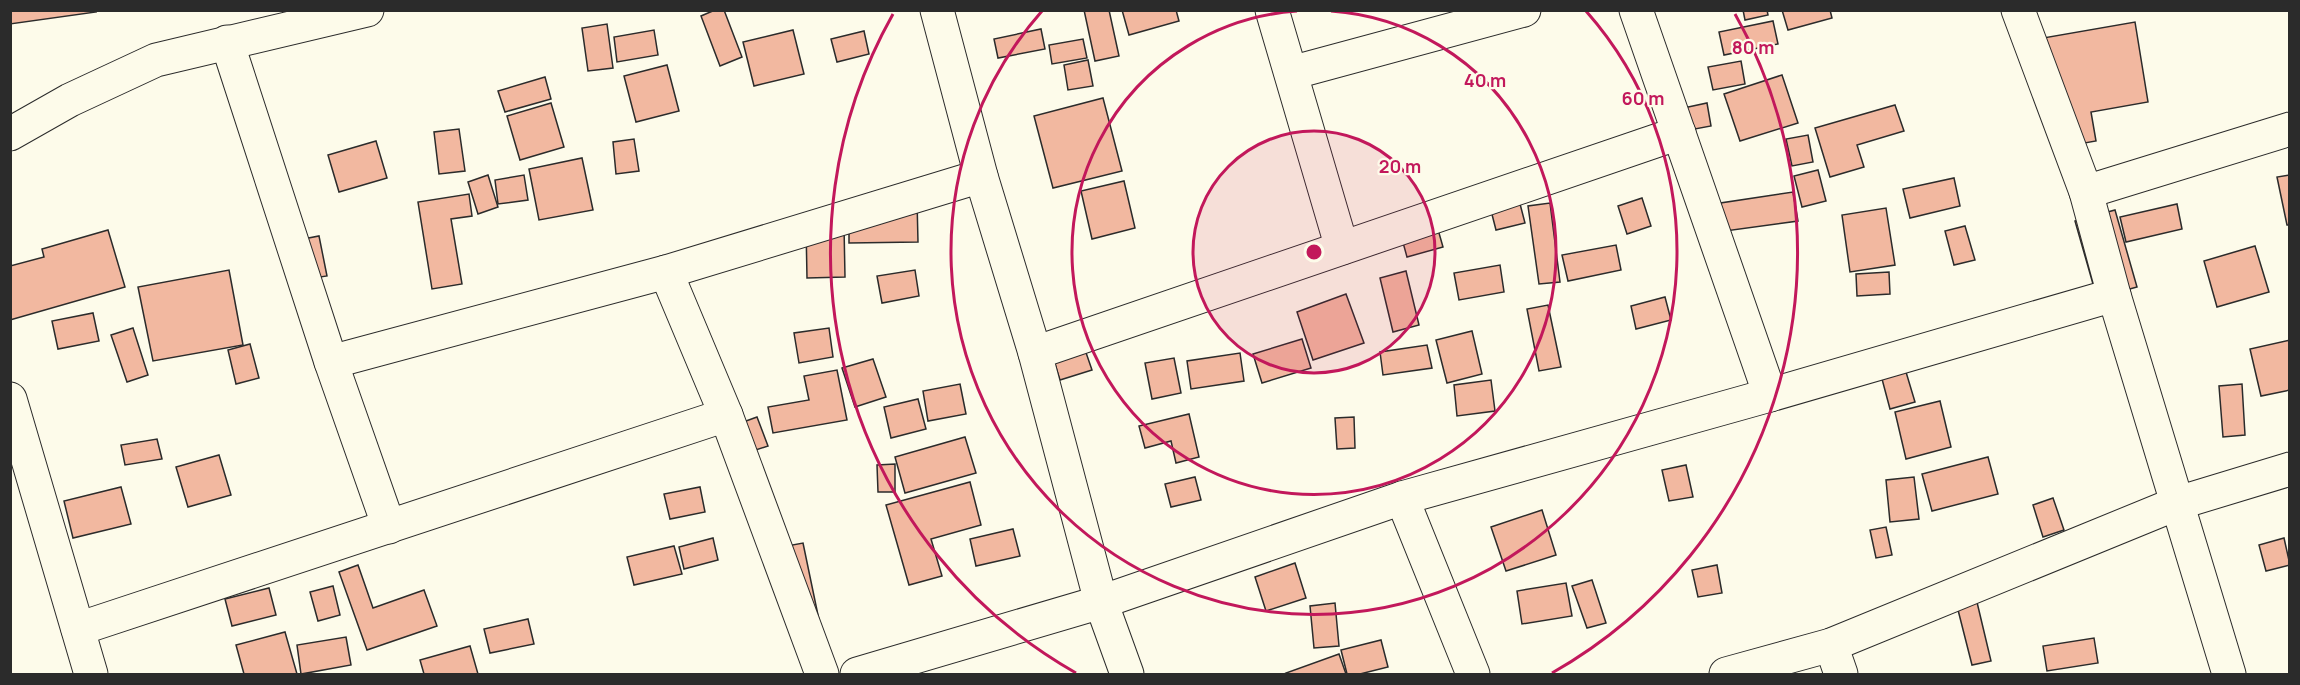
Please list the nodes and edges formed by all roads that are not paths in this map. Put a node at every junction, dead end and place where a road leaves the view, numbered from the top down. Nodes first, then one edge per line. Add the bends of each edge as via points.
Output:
1 (367, 10) edge
2 (937, 10) edge
3 (1272, 10) edge
4 (1524, 10) edge
5 (1636, 10) edge
6 (2018, 10) edge
7 (1474, 17) edge
8 (227, 42) junction
9 (1291, 73) junction
10 (2289, 129) edge
11 (1679, 133) junction
12 (10, 134) edge
13 (981, 176) junction
14 (2086, 192) junction
15 (1342, 248) junction
16 (666, 272) junction
17 (2114, 295) junction
18 (1035, 353) junction
19 (331, 363) junction
20 (1770, 395) junction
21 (10, 399) edge
22 (726, 415) junction
23 (18, 451) edge
24 (2289, 469) edge
25 (1402, 498) junction
26 (2178, 503) junction
27 (389, 528) junction
28 (1101, 602) junction
29 (78, 628) junction
30 (1836, 660) edge
31 (91, 675) edge
32 (822, 675) edge
33 (857, 675) edge
34 (1127, 675) edge
35 (1473, 675) edge
36 (1726, 675) edge
37 (2229, 675) edge

1 - 8 street
2 - 13 street
3 - 9 street
4 - 7 street
5 - 11 street
6 - 14 street
7 - 9 street
8 - 12 street via 156,60 70,100
8 - 19 street
9 - 15 street
10 - 14 street
11 - 15 street
11 - 20 street
13 - 16 street
13 - 18 street
14 - 17 street
15 - 18 street
16 - 19 street
16 - 22 street
17 - 20 street
17 - 26 street
18 - 28 street
19 - 27 street
20 - 25 street
21 - 23 street
22 - 27 street
22 - 32 street
23 - 29 street
24 - 26 street
25 - 28 street
25 - 35 street
26 - 30 street
26 - 37 street
27 - 29 street
28 - 33 street
28 - 34 street
29 - 31 street
30 - 36 street

